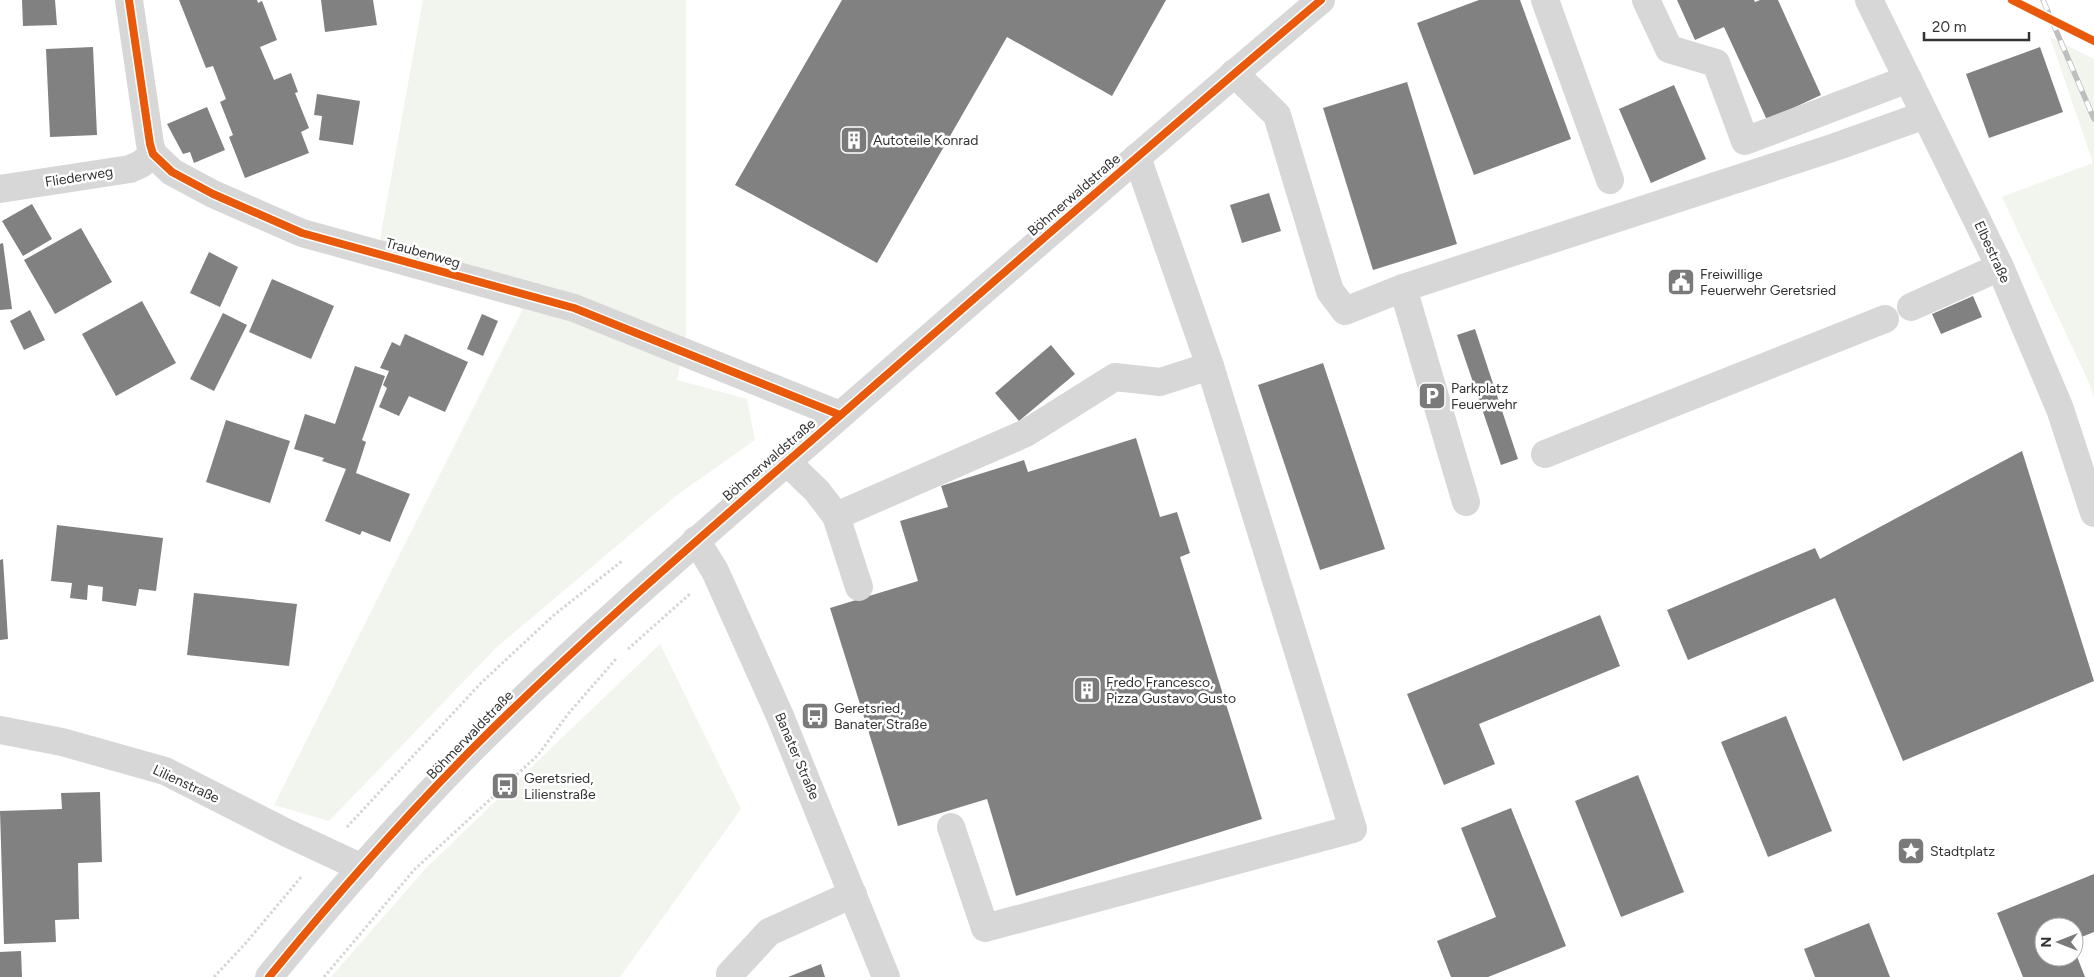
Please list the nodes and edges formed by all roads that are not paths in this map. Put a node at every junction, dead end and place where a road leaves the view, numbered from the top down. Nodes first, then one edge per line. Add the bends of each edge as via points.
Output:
1 (129, 0) edge
2 (1321, 0) edge
3 (1545, 0) edge
4 (1646, 0) edge
5 (1869, 0) edge
6 (1234, 74) junction
7 (1908, 79) junction
8 (1925, 114) junction
9 (153, 154) junction
10 (1137, 157) junction
11 (1610, 180) dead end
12 (0, 189) edge
13 (2000, 267) junction
14 (1403, 288) junction
15 (1911, 307) dead end
16 (1885, 319) dead end
17 (1210, 366) junction
18 (840, 415) junction
19 (1545, 454) dead end
20 (786, 462) junction
21 (1466, 502) dead end
22 (2094, 513) edge
23 (836, 516) junction
24 (696, 540) junction
25 (859, 587) dead end
26 (0, 730) edge
27 (951, 827) dead end
28 (362, 868) junction
29 (853, 894) junction
30 (730, 974) dead end
31 (269, 977) edge
32 (886, 977) edge

1 - 9 street
2 - 6 street, Böhmerwaldstraße
3 - 11 street
4 - 7 street via 1669,49 1716,63 1745,141
5 - 7 street, Elbestraße
6 - 10 street, Böhmerwaldstraße
6 - 14 street via 1277,114 1330,291 1345,311
7 - 8 street, Elbestraße
8 - 13 street, Elbestraße
8 - 14 street via 1826,150
9 - 12 street, Fliederweg via 130,169
9 - 18 street, Traubenweg via 172,172 213,194 302,232 574,308
10 - 17 street
10 - 18 street, Böhmerwaldstraße
13 - 15 street
13 - 22 street, Elbestraße via 2060,409
14 - 21 street
16 - 19 street
17 - 23 street via 1160,382 1115,377 1026,434
17 - 27 street via 1353,829 985,928
18 - 20 street, Böhmerwaldstraße
20 - 23 street
20 - 24 street, Böhmerwaldstraße
23 - 25 street
24 - 28 street, Böhmerwaldstraße via 531,691
24 - 29 street, Banater Straße via 716,571
26 - 28 street, Lilienstraße via 62,742 164,771
28 - 31 street, Böhmerwaldstraße
29 - 30 street via 769,932
29 - 32 street, Banater Straße

